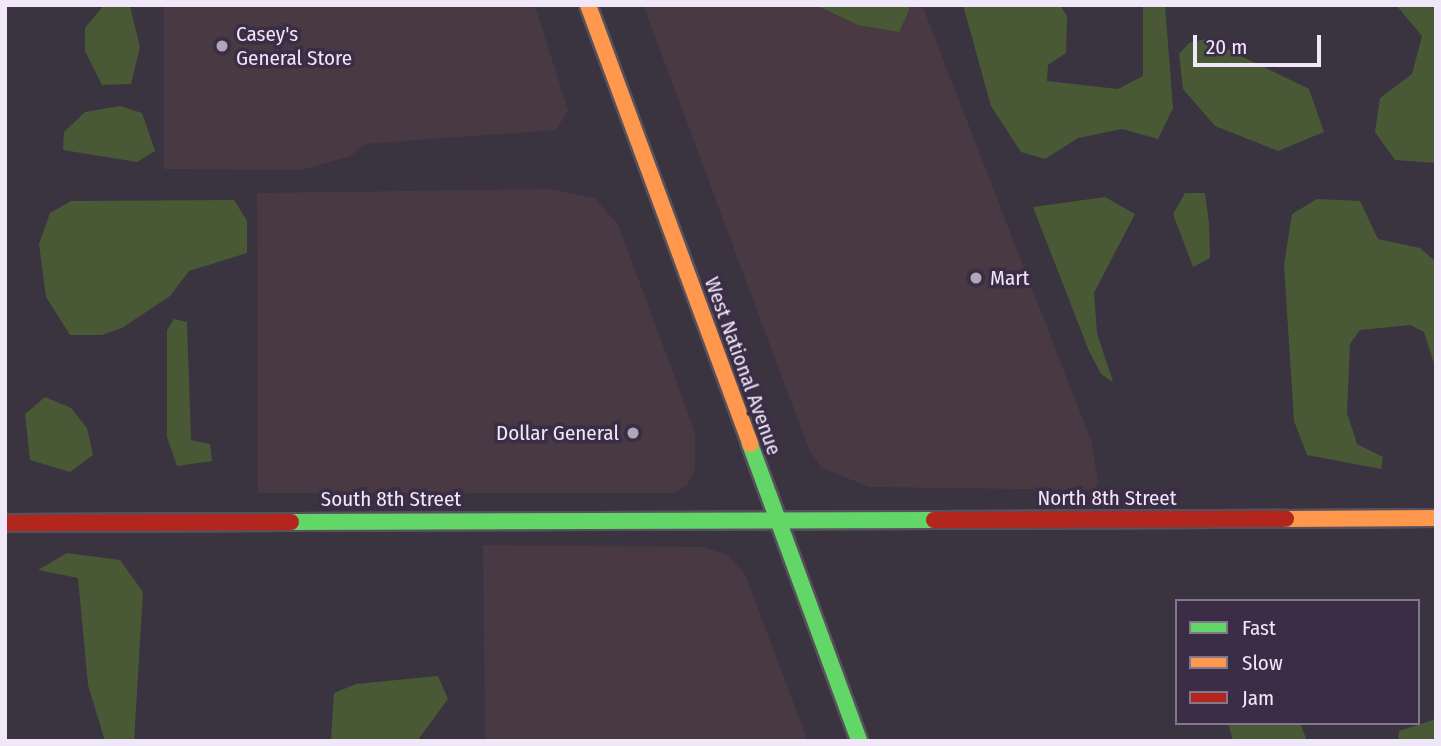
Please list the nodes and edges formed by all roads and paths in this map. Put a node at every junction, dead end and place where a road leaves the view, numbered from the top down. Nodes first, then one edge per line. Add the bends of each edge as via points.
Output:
1 (587, 5) edge
2 (777, 519) junction
3 (1436, 519) edge
4 (5, 523) edge
5 (859, 741) edge

1 - 2 street, West National Avenue
2 - 3 street, North 8th Street
2 - 4 street, South 8th Street
2 - 5 street, West National Avenue

